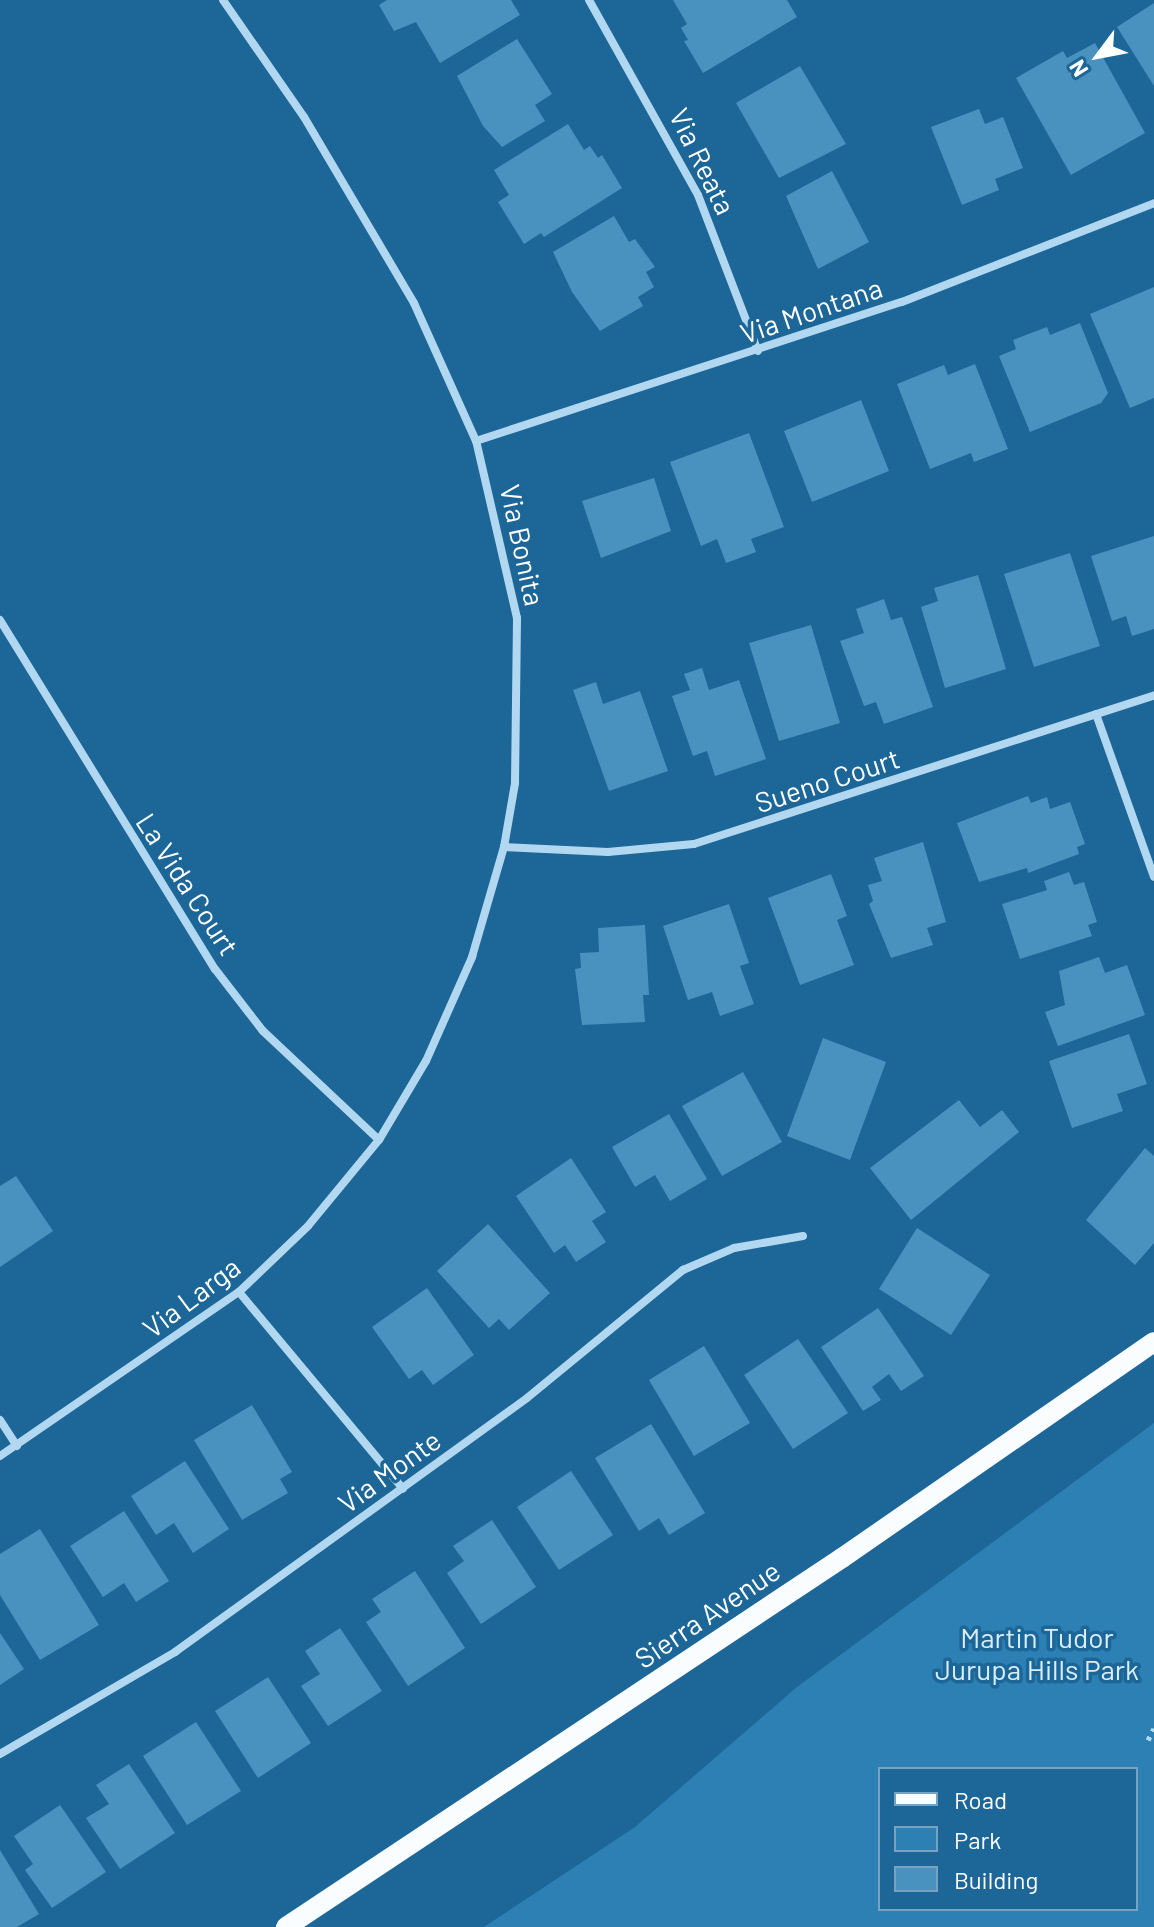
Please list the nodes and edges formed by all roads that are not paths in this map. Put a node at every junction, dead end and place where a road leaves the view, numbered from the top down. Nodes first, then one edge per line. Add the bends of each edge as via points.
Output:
1 (223, 0) edge
2 (589, 0) edge
3 (1154, 203) edge
4 (758, 351) junction
5 (476, 441) junction
6 (0, 620) edge
7 (1154, 695) edge
8 (1096, 714) junction
9 (504, 847) junction
10 (1154, 877) edge
11 (379, 1140) junction
12 (803, 1236) dead end
13 (239, 1292) junction
14 (1154, 1342) edge
15 (0, 1420) edge
16 (17, 1446) junction
17 (0, 1456) edge
18 (403, 1489) junction
19 (0, 1754) edge
20 (286, 1927) edge

1 - 5 street, Via Bonita via 304,117 407,289
2 - 4 street, Via Reata via 698,195
3 - 4 street, Via Montana via 1014,261
4 - 5 street, Via Montana
5 - 9 street, Via Bonita via 517,618 519,701
6 - 11 street, La Vida Court via 215,969 263,1031
7 - 8 street, Sueno Court
8 - 9 street, Sueno Court via 694,844 608,852
8 - 10 street
9 - 11 street, Via Bonita via 453,1007
11 - 13 street, Via Larga via 308,1226
12 - 18 street, Via Monte via 734,1248 683,1270 527,1398
13 - 16 street, Via Larga
13 - 18 street
14 - 20 main road, Sierra Avenue via 842,1558
15 - 16 street
16 - 17 street, Via Larga
18 - 19 street, Via Monte via 175,1652

